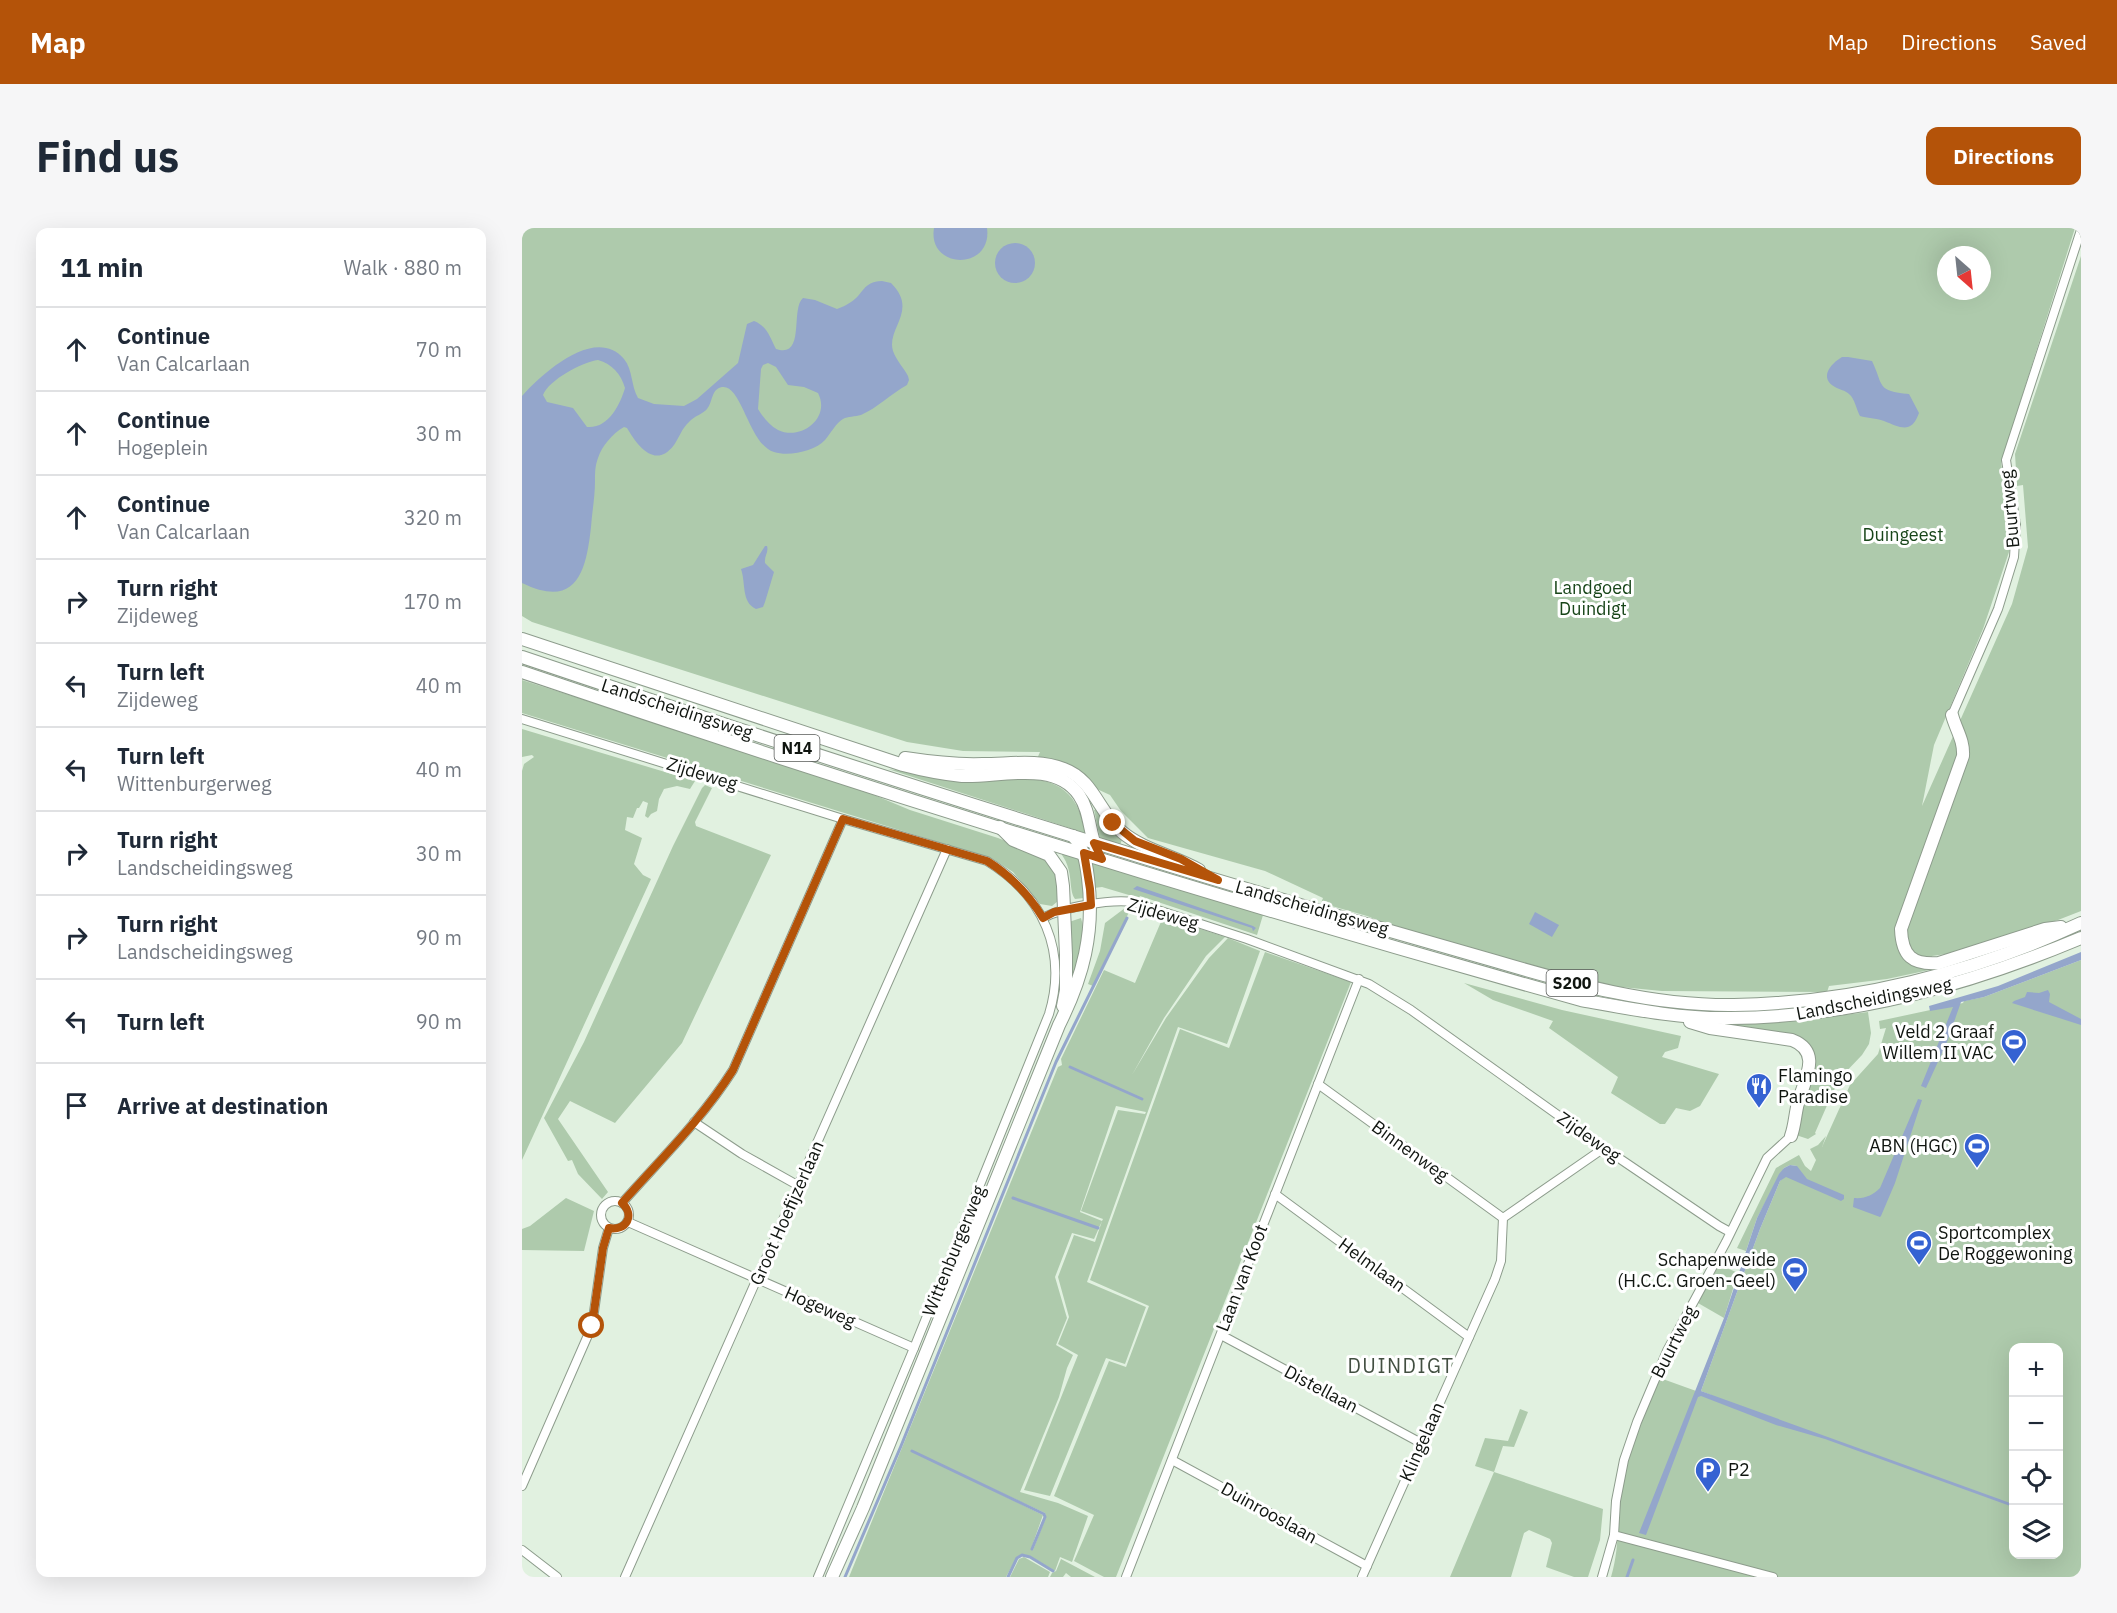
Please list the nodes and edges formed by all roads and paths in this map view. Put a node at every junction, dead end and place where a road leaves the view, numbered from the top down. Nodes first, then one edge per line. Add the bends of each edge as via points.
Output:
1 (2081, 230) edge
2 (522, 633) edge
3 (522, 639) edge
4 (554, 650) junction
5 (522, 657) edge
6 (522, 672) edge
7 (1952, 715) joint
8 (522, 719) edge
9 (863, 750) junction
10 (843, 819) junction
11 (999, 827) junction
12 (1073, 836) junction
13 (1094, 843) junction
14 (947, 849) junction
15 (1084, 853) junction
16 (1102, 859) junction
17 (1218, 880) junction
18 (1270, 896) joint
19 (1091, 905) junction
20 (1265, 909) joint
21 (1064, 910) junction
22 (1043, 918) junction
23 (2079, 924) edge
24 (2081, 938) edge
25 (1359, 979) junction
26 (1666, 1014) junction
27 (1059, 1025) junction
28 (1318, 1084) junction
29 (694, 1122) junction
30 (1791, 1136) joint
31 (1604, 1148) junction
32 (799, 1186) junction
33 (1275, 1194) junction
34 (622, 1203) junction
35 (1503, 1218) junction
36 (628, 1222) junction
37 (609, 1228) junction
38 (1730, 1232) junction
39 (758, 1279) junction
40 (1221, 1335) junction
41 (1469, 1337) junction
42 (914, 1348) junction
43 (1421, 1443) junction
44 (1172, 1460) junction
45 (522, 1486) edge
46 (1614, 1535) junction
47 (522, 1550) edge
48 (1367, 1566) junction
49 (557, 1577) edge
50 (625, 1577) edge
51 (818, 1577) edge
52 (832, 1577) edge
53 (1126, 1577) edge
54 (1362, 1577) edge
55 (1602, 1577) edge
56 (1773, 1577) edge

1 - 7 street, Buurtweg via 2006,460 2016,525 2014,558 1998,609
2 - 4 main road, N14
3 - 4 main road, N14
4 - 9 main road, N14
5 - 12 main road, Landscheidingsweg / N14
6 - 11 main road, Landscheidingsweg / N14
7 - 23 main road via 1964,743 1963,756 1900,929 1906,953 1915,962 1939,963 2045,929
8 - 10 street, Zijdeweg
9 - 13 main road, N14 via 903,765 951,775 1037,774 1057,778 1073,788 1082,800
9 - 17 main road, N14 via 939,763 1033,763 1062,768 1083,781 1128,837
10 - 14 street, Zijdeweg
10 - 29 street via 733,1070
11 - 15 main road, Landscheidingsweg / N14
11 - 21 main road, Wittenburgerweg via 1013,840 1045,852 1055,861 1062,876
12 - 13 main road, Landscheidingsweg / N14
12 - 15 main road, Wittenburgerweg
13 - 16 main road, N14
13 - 17 main road, Landscheidingsweg / N14
14 - 22 street, Zijdeweg via 987,861 1004,871
14 - 32 street, Groot Hoefijzerlaan
15 - 16 main road, Landscheidingsweg / N14
15 - 19 main road, Wittenburgerweg
16 - 20 main road, Landscheidingsweg / N14
17 - 18 main road, Landscheidingsweg / N14
18 - 23 main road, Landscheidingsweg / S200 via 1586,986 1678,1002 1732,1005 1838,996 1912,982 1978,964
19 - 21 street, Zijdeweg
19 - 25 street, Zijdeweg via 1133,902
19 - 27 main road, Wittenburgerweg via 1079,981
20 - 26 main road, Landscheidingsweg / S200 via 1581,1000
21 - 22 street, Zijdeweg
21 - 27 main road, Wittenburgerweg via 1066,990
22 - 42 street, Wittenburgerweg via 1057,976 1049,1014
24 - 26 main road, Landscheidingsweg / S200 via 1978,978 1916,995 1776,1016
25 - 28 street, Laan van Koot
25 - 31 street, Zijdeweg via 1412,1010
26 - 30 main road via 1710,1028 1792,1040 1803,1046 1809,1055 1810,1069
27 - 52 main road, Wittenburgerweg via 864,1508
28 - 33 street, Laan van Koot
28 - 35 street, Binnenweg
29 - 32 street
29 - 34 street
30 - 38 street, Buurtweg via 1767,1158
31 - 35 street
31 - 38 street, Zijdeweg
32 - 39 street, Groot Hoefijzerlaan
33 - 40 street, Laan van Koot
33 - 41 street, Helmlaan
34 - 36 street via 627,1208
34 - 37 street via 608,1203 603,1209 604,1223
35 - 41 street, Klingelaan via 1501,1261
36 - 37 street via 623,1227
36 - 39 street, Hogeweg
37 - 45 street via 592,1326
38 - 46 street, Buurtweg via 1667,1351 1637,1422 1624,1460
39 - 42 street, Hogeweg
39 - 50 street, Groot Hoefijzerlaan
40 - 43 street, Distellaan
40 - 44 street, Laan van Koot
41 - 43 street, Klingelaan
42 - 51 street, Wittenburgerweg
43 - 48 street, Klingelaan
44 - 48 street, Duinrooslaan
44 - 53 street, Laan van Koot
46 - 55 street, Buurtweg
46 - 56 street
47 - 49 street
48 - 54 street, Klingelaan

